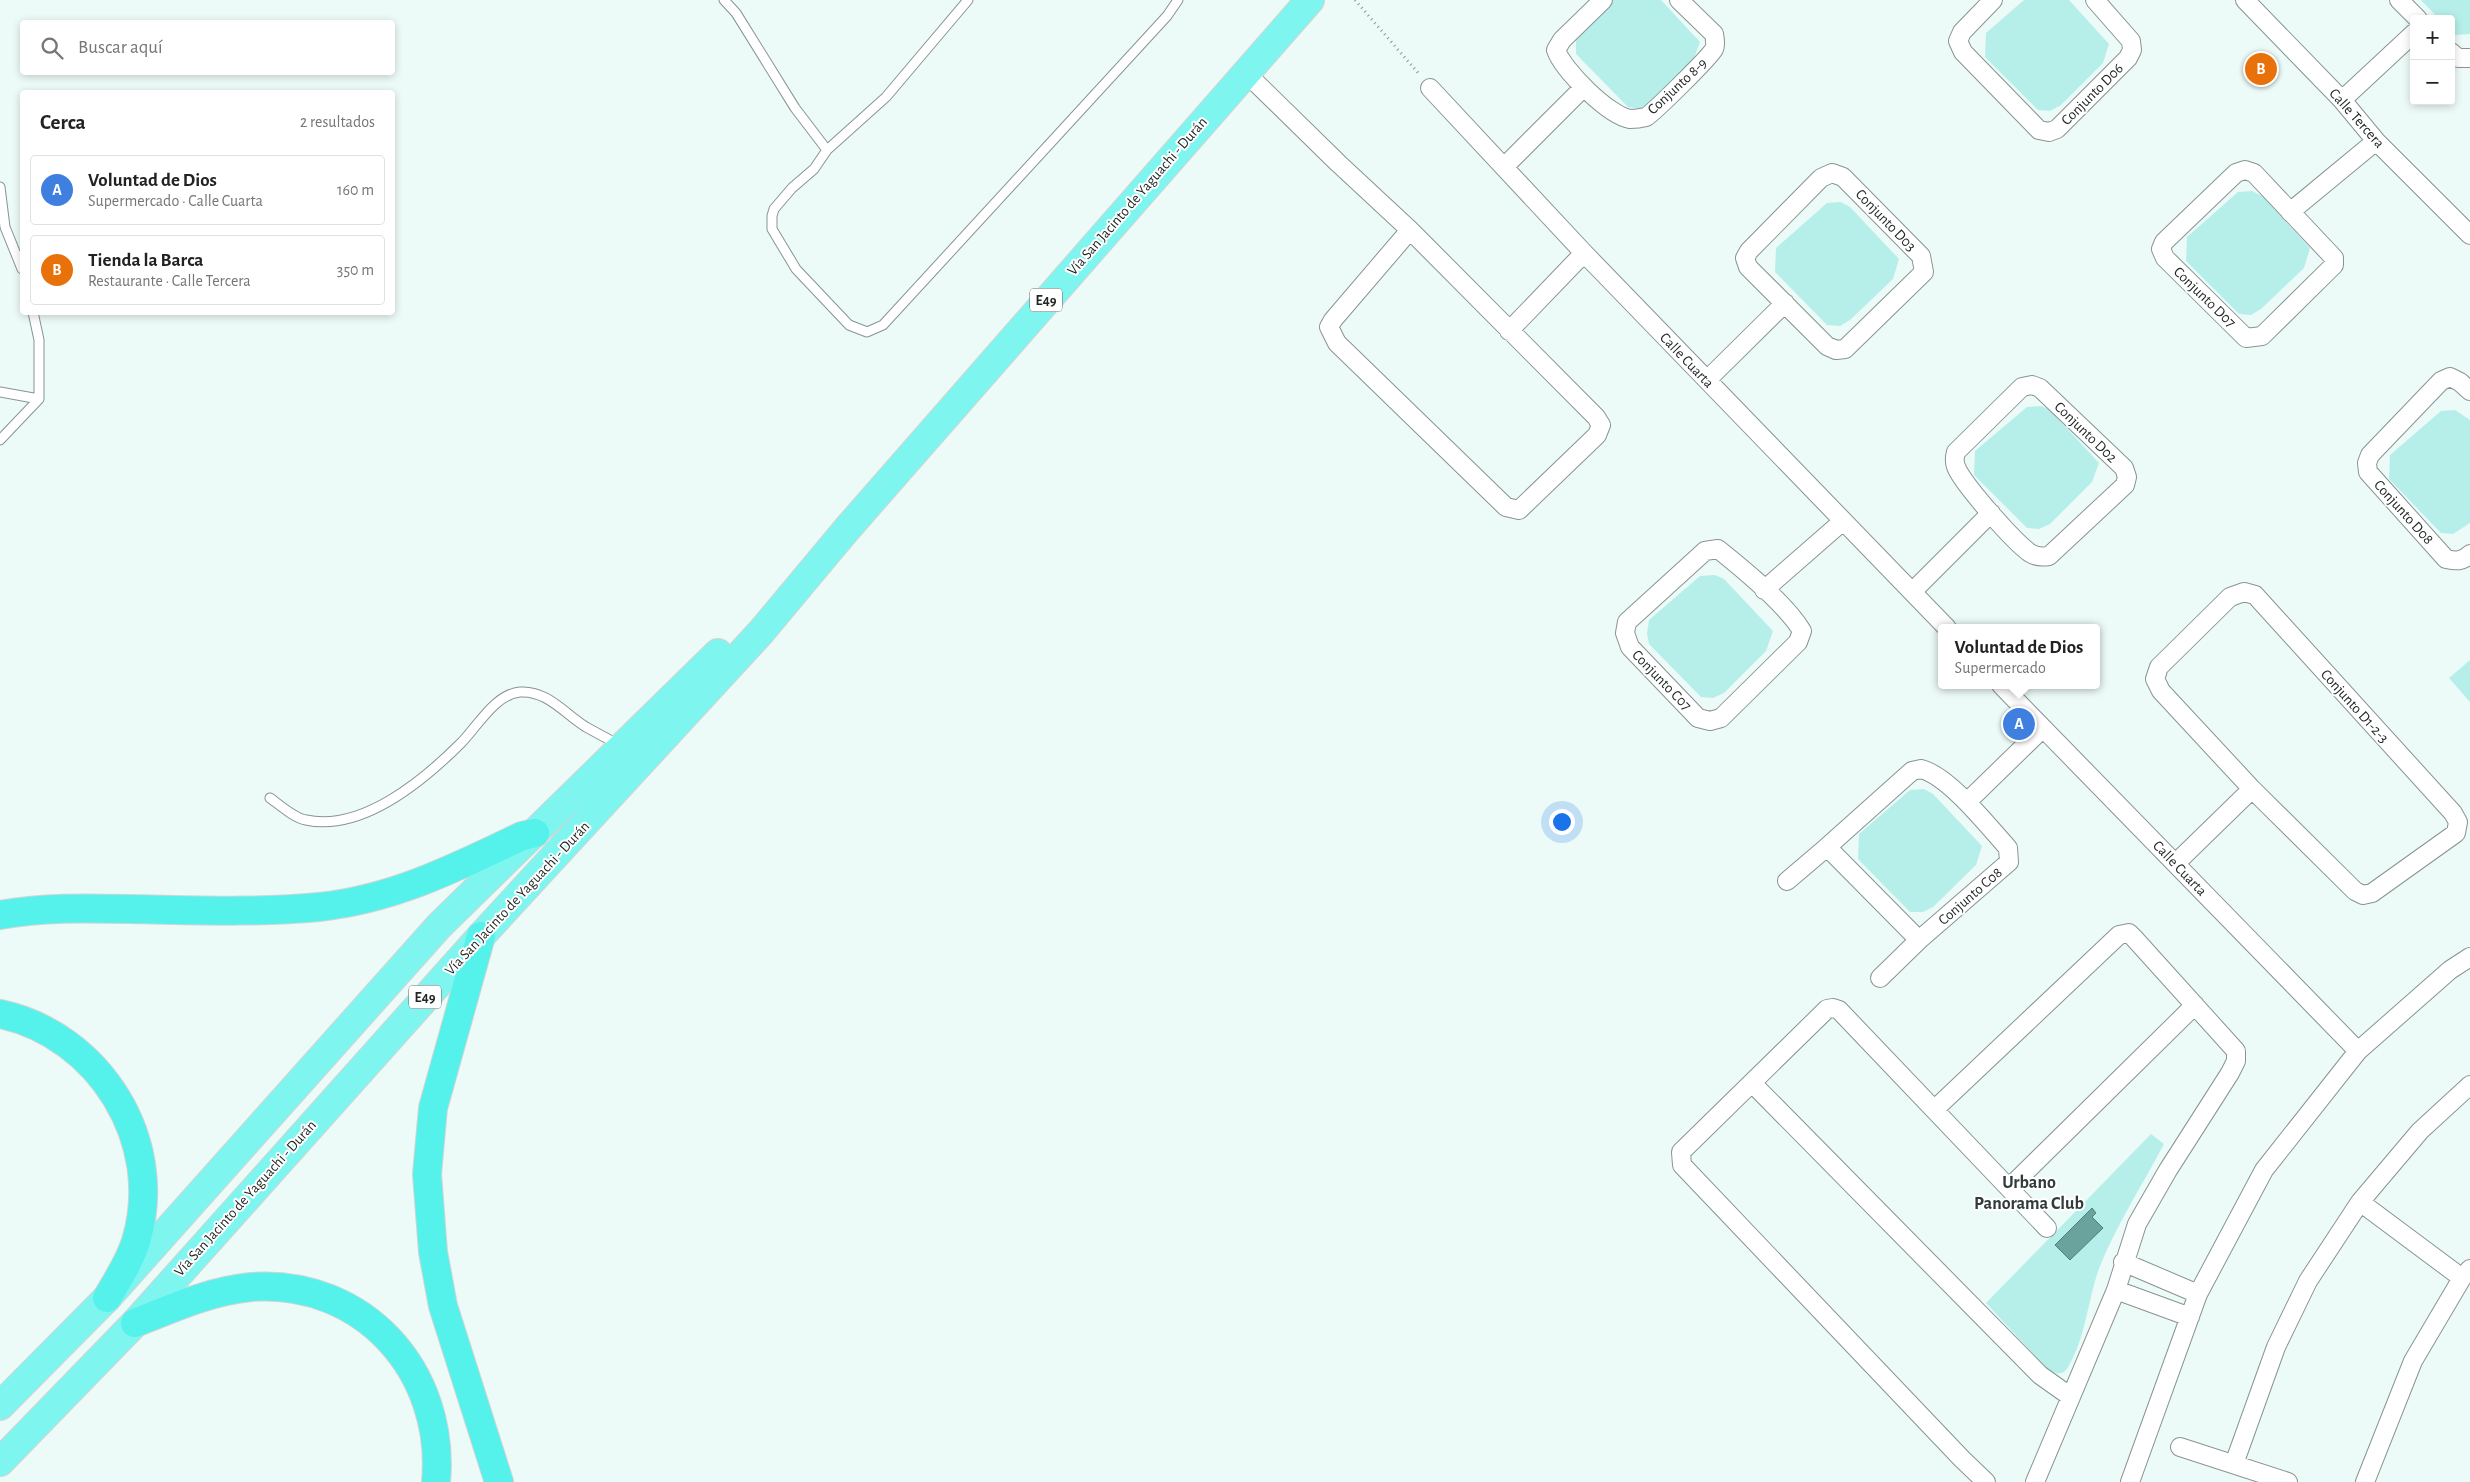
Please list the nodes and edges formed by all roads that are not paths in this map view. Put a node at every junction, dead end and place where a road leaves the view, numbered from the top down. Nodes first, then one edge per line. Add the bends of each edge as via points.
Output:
1 (724, 0) edge
2 (968, 0) edge
3 (1178, 0) edge
4 (1310, 0) edge
5 (1602, 0) edge
6 (1680, 0) edge
7 (1993, 0) edge
8 (2095, 0) edge
9 (2245, 0) edge
10 (2399, 0) edge
11 (2414, 15) edge
12 (2410, 37) edge
13 (2455, 55) edge
14 (2470, 58) edge
15 (1245, 72) junction
16 (1584, 87) junction
17 (1430, 88) road end
18 (2342, 100) junction
19 (2376, 141) junction
20 (827, 150) junction
21 (1505, 166) junction
22 (0, 186) edge
23 (2290, 212) junction
24 (1410, 230) junction
25 (2470, 235) edge
26 (1584, 253) junction
27 (20, 264) edge
28 (1785, 303) junction
29 (34, 315) edge
30 (1509, 331) junction
31 (1707, 380) junction
32 (2470, 391) edge
33 (0, 392) edge
34 (39, 399) junction
35 (0, 440) edge
36 (1991, 513) junction
37 (1843, 520) junction
38 (847, 529) junction
39 (2470, 554) edge
40 (1764, 590) junction
41 (1913, 592) junction
42 (1943, 624) edge
43 (2005, 689) edge
44 (2042, 729) junction
45 (622, 747) junction
46 (2252, 789) junction
47 (270, 798) dead end
48 (1967, 802) junction
49 (535, 833) junction
50 (1827, 847) junction
51 (2176, 863) junction
52 (1787, 881) dead end
53 (0, 915) edge
54 (481, 936) junction
55 (1919, 940) junction
56 (2470, 957) edge
57 (1880, 978) dead end
58 (2195, 1006) junction
59 (0, 1014) edge
60 (2358, 1051) junction
61 (1752, 1083) junction
62 (2470, 1085) edge
63 (1936, 1109) junction
64 (2009, 1188) junction
65 (2360, 1202) junction
66 (2047, 1228) dead end
67 (2124, 1262) junction
68 (2466, 1273) edge
69 (2116, 1290) junction
70 (2198, 1294) junction
71 (107, 1298) junction
72 (2190, 1317) junction
73 (135, 1323) junction
74 (2071, 1397) junction
75 (0, 1406) edge
76 (2180, 1447) dead end
77 (0, 1462) edge
78 (2234, 1464) junction
79 (436, 1482) edge
80 (500, 1482) edge
81 (1986, 1482) edge
82 (2035, 1482) edge
83 (2130, 1482) edge
84 (2288, 1482) edge
85 (2366, 1482) edge

1 - 20 lane via 736,13 795,108
2 - 20 lane via 886,97
3 - 20 lane via 1160,24 883,325 867,332 849,325 796,268 772,229 774,208 814,169
4 - 15 main road, Vía San Jacinto de Yaguachi - Durán / E49
5 - 16 street, Conjunto 8-9 via 1556,50 1559,59
6 - 16 street, Conjunto 8-9 via 1714,34 1715,47 1707,60 1646,117 1631,119 1617,115
7 - 8 street, Conjunto D06 via 1962,32 1958,41 1963,52 2039,130 2049,132 2057,129 2128,58 2132,50 2130,41
9 - 18 street, Calle Tercera
10 - 11 street
12 - 18 street
13 - 14 street
15 - 24 street
15 - 38 main road, Vía San Jacinto de Yaguachi - Durán / E49
16 - 21 street
17 - 21 street, Calle Cuarta
18 - 19 street, Calle Tercera
19 - 23 street
19 - 25 street, Calle Tercera
21 - 26 street, Calle Cuarta
22 - 27 lane via 4,227
23 - 23 street, Conjunto D07 via 2254,173 2245,170 2236,173 2164,242 2161,249 2165,258 2246,338 2262,336 2334,265 2330,253
24 - 30 street
24 - 30 street via 1333,320 1329,327 1331,334 1337,344 1506,507 1515,511 1524,507 1597,435 1601,425
26 - 30 street
26 - 31 street, Calle Cuarta
28 - 28 street, Conjunto D03 via 1827,346 1845,349 1924,272 1924,264 1921,256 1843,177 1832,173 1821,178 1749,251 1746,258 1748,267
28 - 31 street
29 - 34 lane via 39,340
31 - 37 street, Calle Cuarta
32 - 39 street, Conjunto D08 via 2450,377 2441,381 2370,455 2367,463 2368,472 2446,558 2457,562
33 - 34 lane
34 - 35 lane
36 - 36 street, Conjunto D02 via 2031,553 2049,556 2125,485 2127,477 2124,468 2040,388 2032,385 2022,387 1956,452 1957,470
36 - 41 street
37 - 40 street
37 - 41 street, Calle Cuarta
38 - 45 main road, Vía San Jacinto de Yaguachi - Durán / E49
38 - 54 main road, Vía San Jacinto de Yaguachi - Durán / E49 via 761,632
40 - 40 street, Conjunto C07 via 1718,550 1705,551 1627,622 1625,634 1630,648 1698,718 1710,721 1721,718 1798,642 1802,631
41 - 42 street, Calle Cuarta
43 - 44 street, Calle Cuarta
44 - 48 street
44 - 51 street, Calle Cuarta
45 - 47 lane via 538,693 519,692 503,699 461,743 407,791 375,809 340,820 304,820
45 - 49 main road, Vía San Jacinto de Yaguachi - Durán / E49
46 - 46 street, Conjunto D1-2-3 via 2355,891 2363,895 2372,893 2456,834 2458,822 2453,813 2255,595 2244,592 2230,597 2159,668 2155,678 2161,691
46 - 51 street
48 - 50 street, Conjunto C08 via 1930,771 1912,771
48 - 55 street, Conjunto C08 via 2008,848 2009,862
49 - 53 highway via 522,836 420,884 373,898 319,907 234,911 34,909
49 - 71 main road, Vía San Jacinto de Yaguachi - Durán / E49 via 438,926
50 - 52 street, Conjunto C08
50 - 55 street
51 - 60 street, Calle Cuarta
54 - 73 main road, Vía San Jacinto de Yaguachi - Durán / E49
54 - 80 highway via 433,1108 427,1184 433,1252 443,1306
55 - 57 street, Conjunto C08
56 - 60 street via 2450,970
58 - 63 street via 2129,934 2119,935
58 - 64 street
58 - 67 street via 2236,1051 2236,1061 2137,1224
59 - 71 highway via 43,1028 70,1044 108,1083 130,1126 140,1166 142,1191 137,1239 130,1259
60 - 70 street via 2264,1170
61 - 63 street via 1827,1009 1833,1008 1839,1010
61 - 74 street via 2040,1375
61 - 81 street via 1681,1152 1682,1165
62 - 65 street via 2420,1132
63 - 64 street
64 - 66 street
65 - 68 street
65 - 78 street via 2308,1281 2280,1339
67 - 69 street
67 - 70 street
68 - 85 street via 2413,1361
69 - 72 street
69 - 74 street
70 - 72 street
71 - 75 main road, Vía San Jacinto de Yaguachi - Durán / E49
72 - 83 street
73 - 77 main road, Vía San Jacinto de Yaguachi - Durán / E49
73 - 79 highway via 197,1298 250,1287 294,1289 345,1307 365,1318 392,1342 413,1370 434,1423
74 - 82 street
76 - 78 street
78 - 84 street

